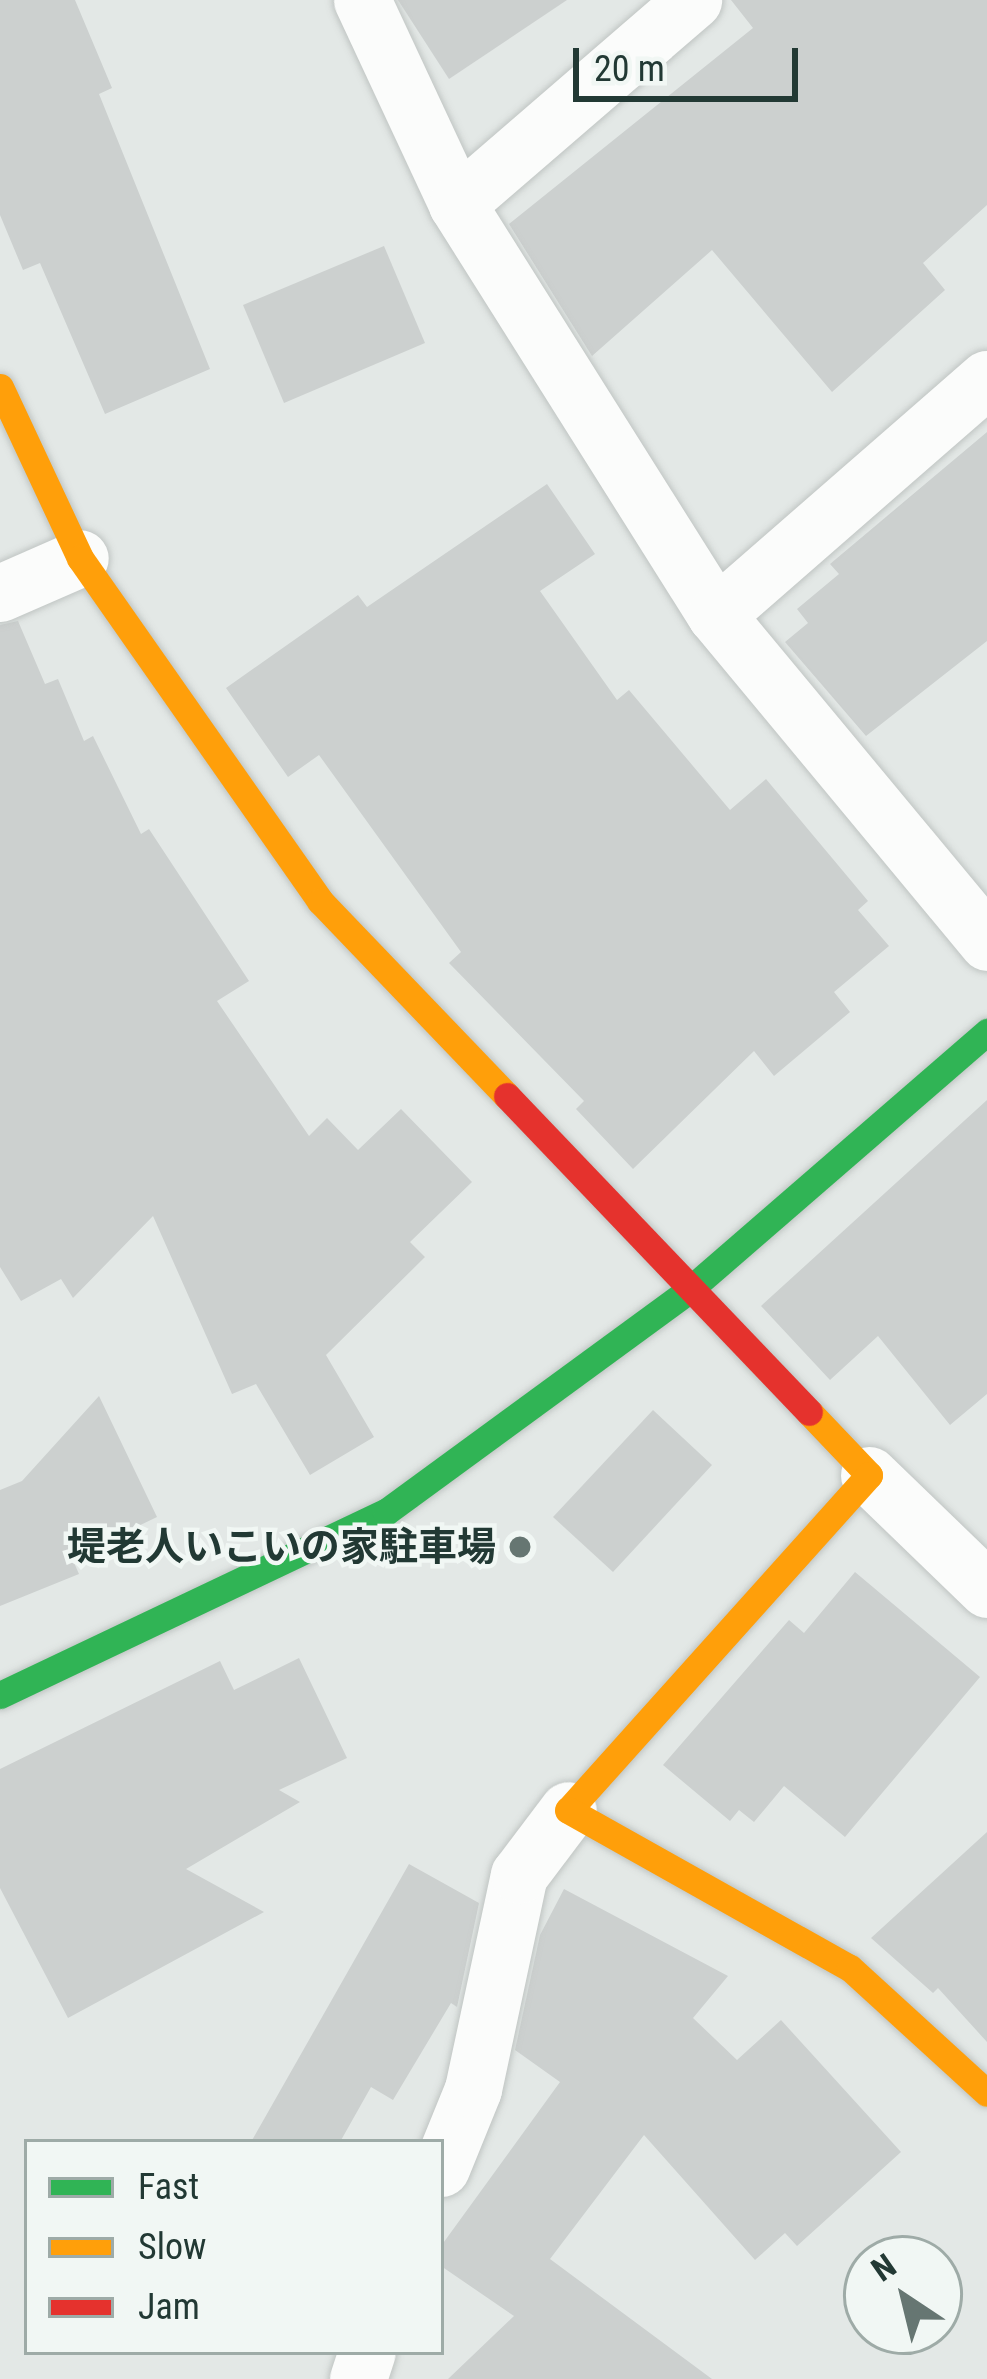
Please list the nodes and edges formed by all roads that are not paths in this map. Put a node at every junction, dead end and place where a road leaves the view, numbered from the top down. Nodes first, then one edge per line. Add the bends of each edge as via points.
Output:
1 (362, 0) edge
2 (693, 0) edge
3 (457, 204) junction
4 (987, 380) edge
5 (0, 387) edge
6 (80, 558) junction
7 (0, 593) edge
8 (716, 615) junction
9 (987, 942) edge
10 (987, 1032) edge
11 (688, 1291) junction
12 (869, 1475) junction
13 (987, 1589) edge
14 (0, 1695) edge
15 (568, 1810) junction
16 (987, 2093) edge
17 (444, 2161) edge

1 - 3 street
2 - 3 street
3 - 8 street
4 - 8 street
5 - 6 street
6 - 7 street
6 - 11 street via 320,901
8 - 9 street
10 - 11 street
11 - 12 street
11 - 14 street via 386,1512
12 - 13 street
12 - 15 street
15 - 16 street via 850,1968
15 - 17 street via 519,1875 473,2090

